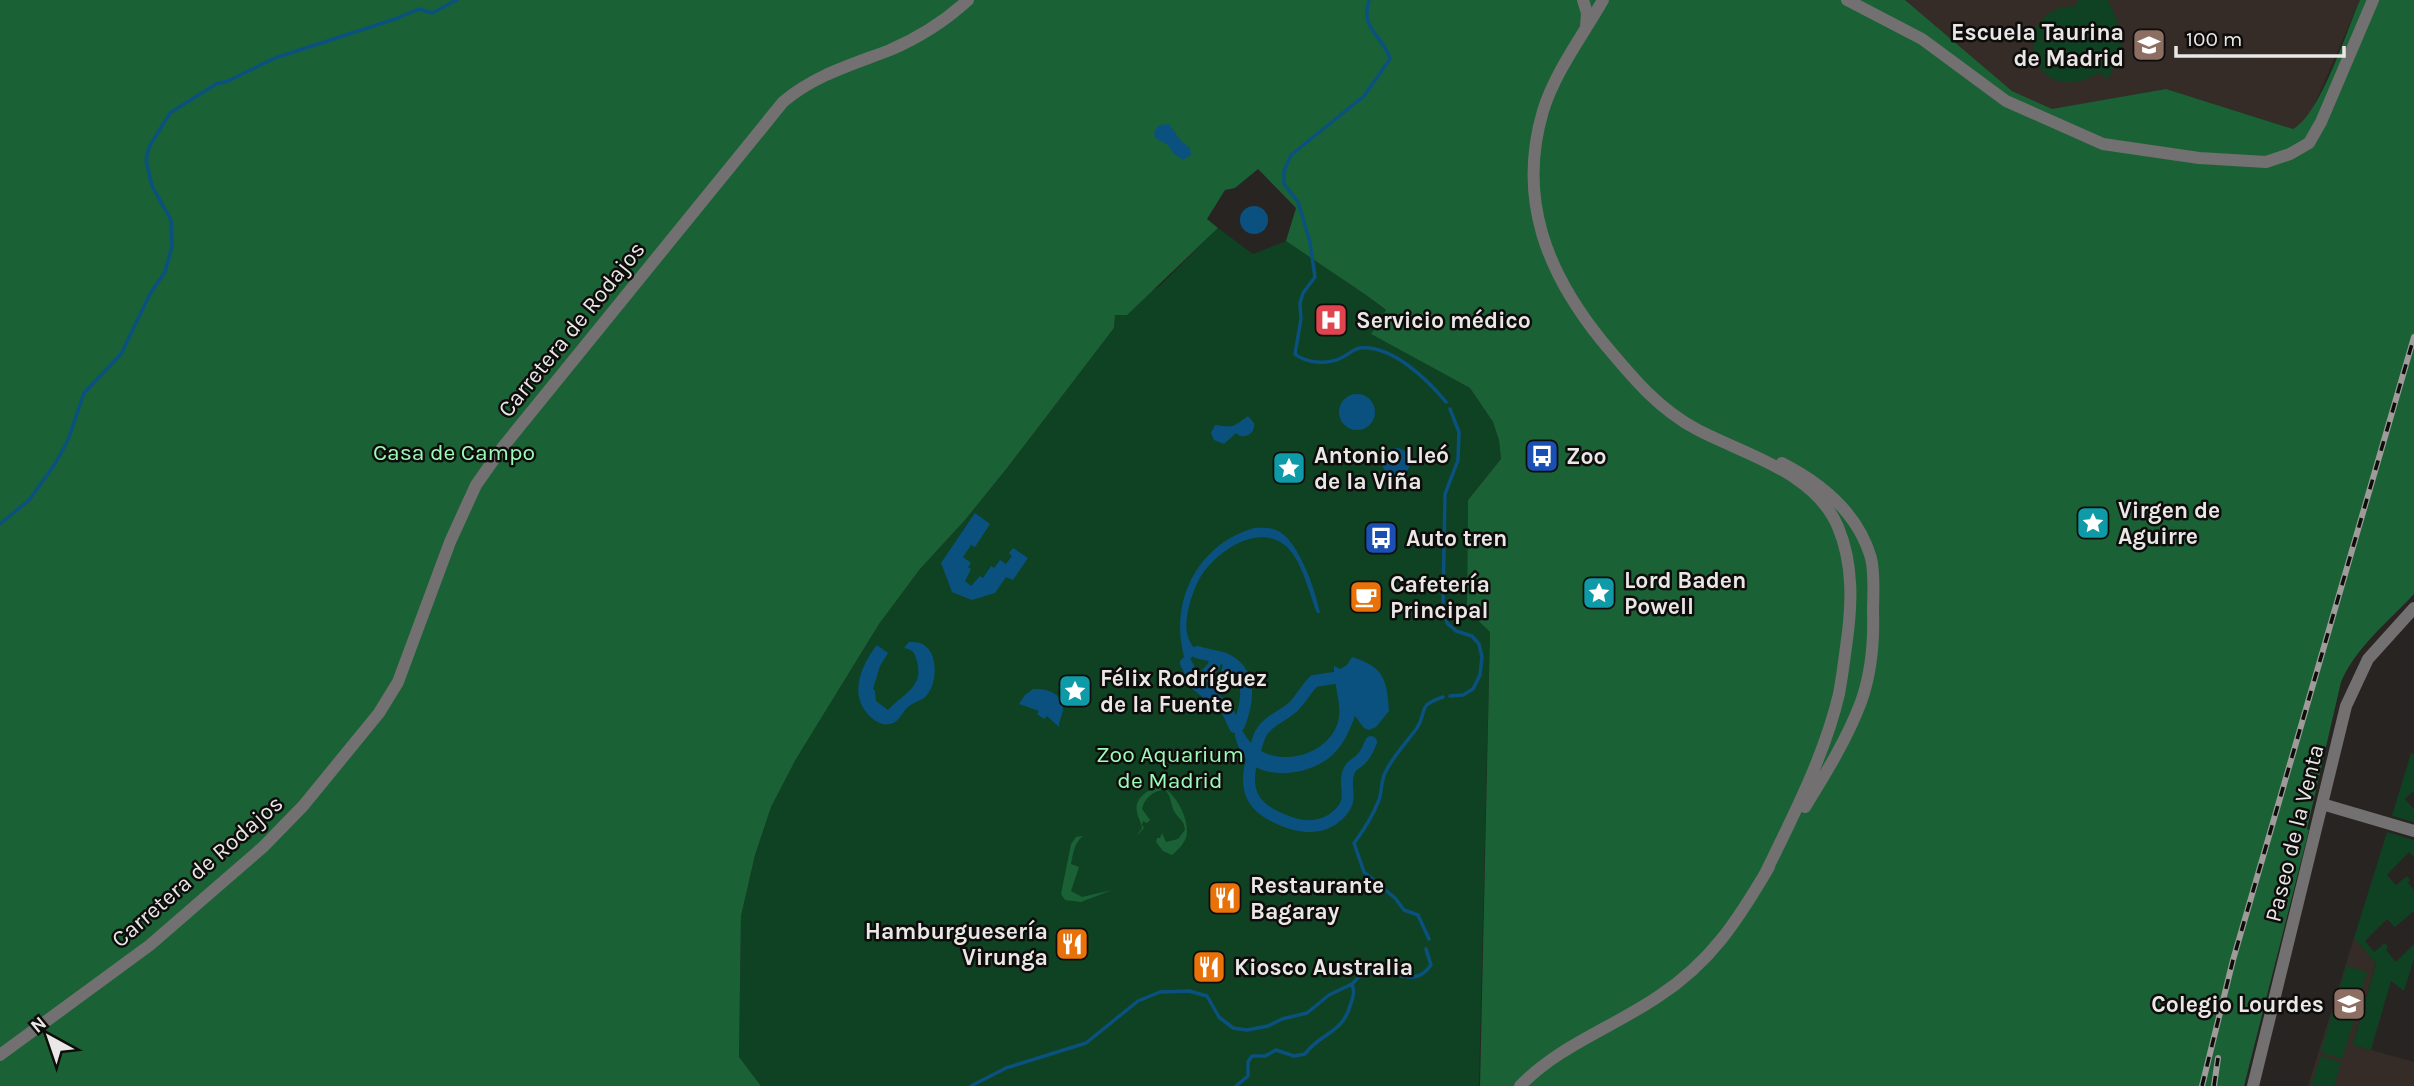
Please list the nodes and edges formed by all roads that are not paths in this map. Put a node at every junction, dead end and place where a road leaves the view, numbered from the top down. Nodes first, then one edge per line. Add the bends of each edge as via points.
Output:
1 (968, 0) edge
2 (1583, 0) edge
3 (1599, 0) edge
4 (1847, 0) edge
5 (2373, 0) edge
6 (1586, 30) junction
7 (1726, 442) junction
8 (1871, 559) junction
9 (1848, 564) junction
10 (2414, 608) edge
11 (1839, 693) junction
12 (1861, 702) junction
13 (2322, 804) junction
14 (2414, 831) edge
15 (1765, 874) junction
16 (0, 1055) edge
17 (1520, 1086) edge
18 (2253, 1086) edge

1 - 16 street, Carretera de Rodajos via 929,30 821,75 783,102 476,485 398,682 329,775 263,847 205,899
2 - 6 street
3 - 6 street
4 - 5 street via 1922,38 2006,101 2103,144 2266,162 2309,144
6 - 7 street via 1544,110 1536,145 1533,181 1541,236 1589,324 1631,376 1676,417
7 - 8 street via 1807,475 1849,512
7 - 9 street via 1786,472 1822,503 1838,527
8 - 9 street via 1855,551
8 - 12 street via 1873,623
9 - 11 street via 1851,603
10 - 13 street, Paseo de la Venta via 2368,659 2351,691
11 - 12 street via 1846,706 1853,708
11 - 15 street via 1817,762
12 - 15 street via 1839,750
13 - 14 street
13 - 18 street, Paseo de la Venta
15 - 17 street via 1728,933 1700,965 1657,998 1550,1058

